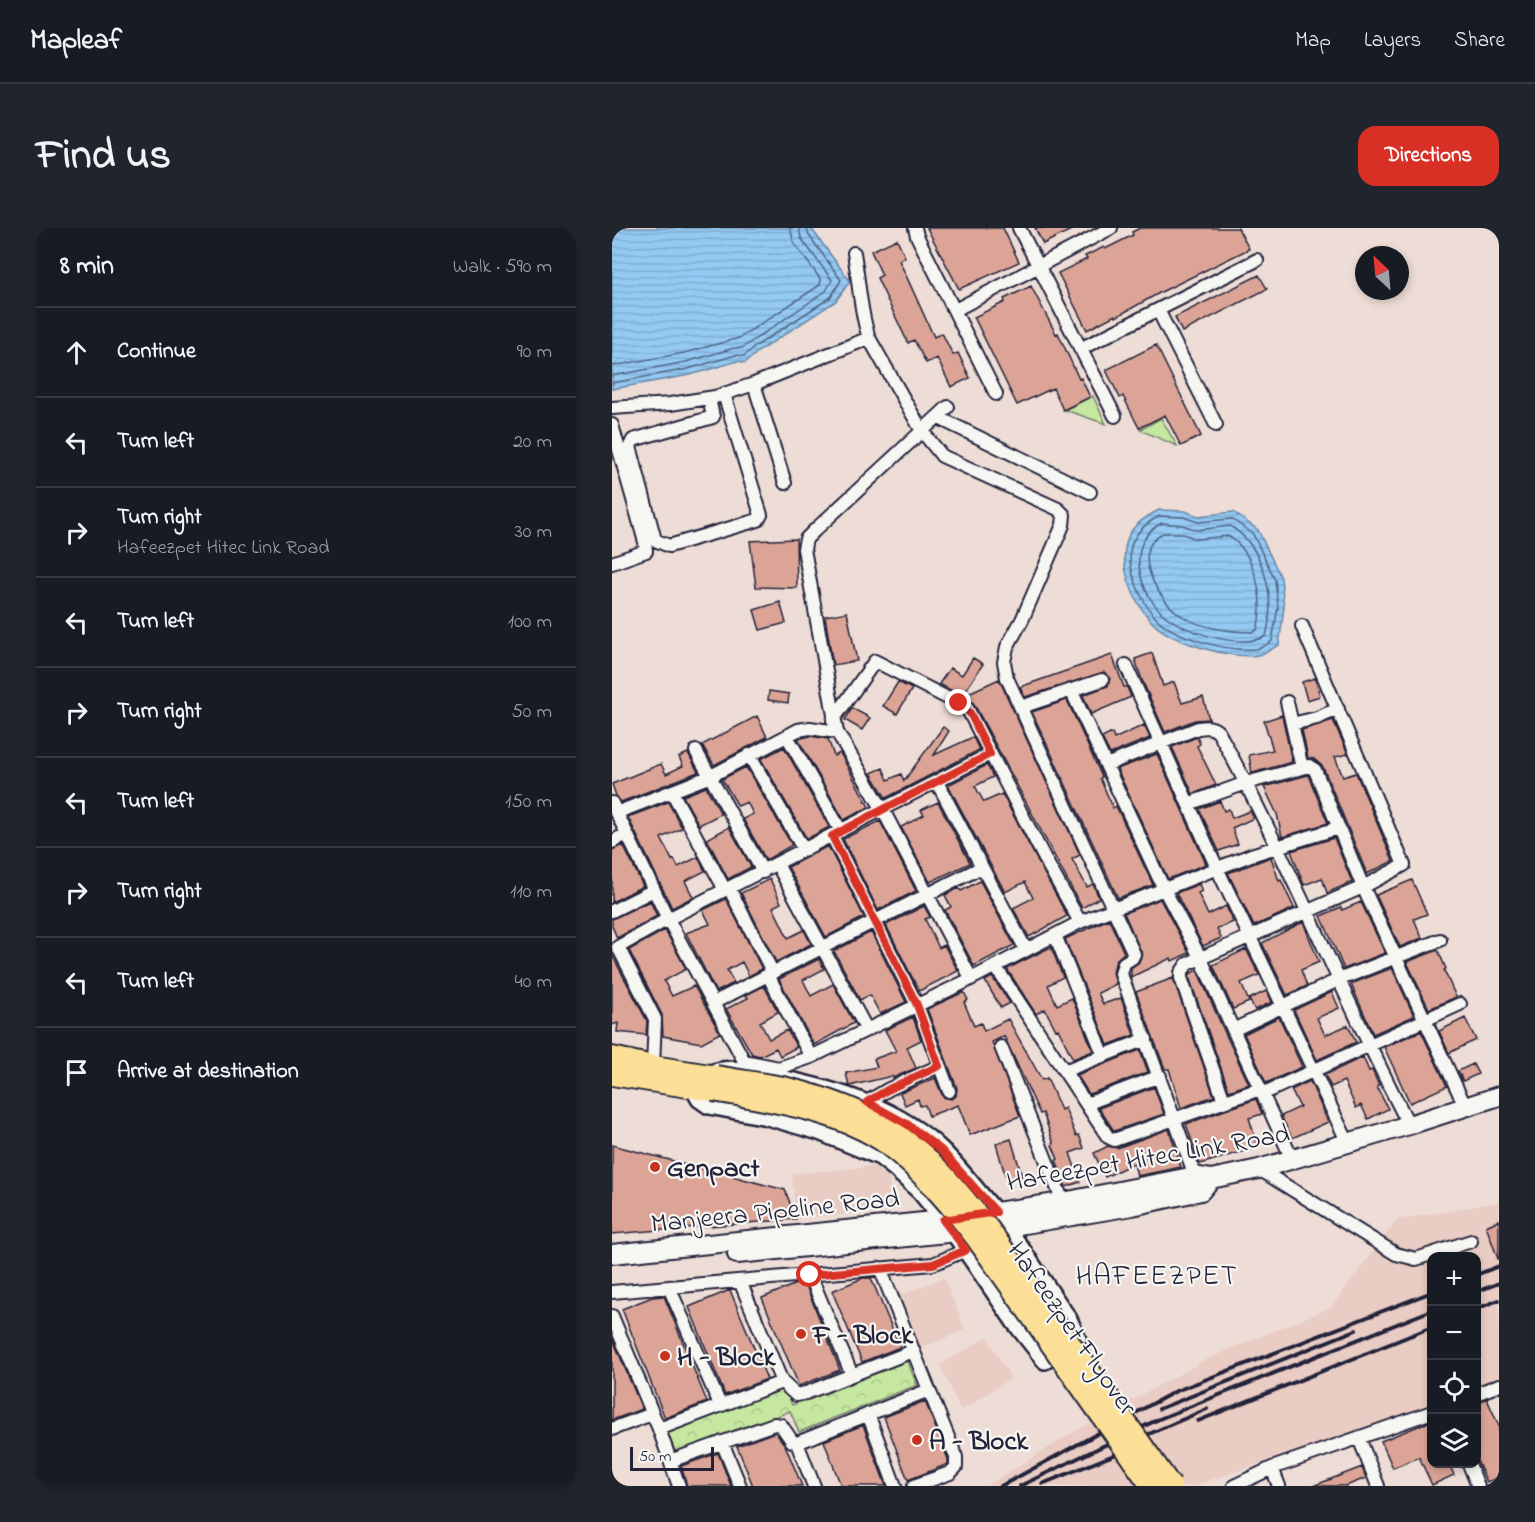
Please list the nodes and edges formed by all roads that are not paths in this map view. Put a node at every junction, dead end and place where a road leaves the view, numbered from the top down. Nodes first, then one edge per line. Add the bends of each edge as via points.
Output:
1 (915, 228) edge
2 (1019, 228) edge
3 (1111, 228) edge
4 (854, 253) dead end
5 (1257, 260) dead end
6 (1038, 266) junction
7 (955, 310) junction
8 (1158, 310) junction
9 (869, 338) junction
10 (1080, 349) junction
11 (754, 384) junction
12 (724, 394) junction
13 (996, 394) dead end
14 (709, 398) junction
15 (612, 408) edge
16 (948, 408) dead end
17 (1115, 416) dead end
18 (937, 417) junction
19 (612, 425) edge
20 (1216, 425) dead end
21 (921, 431) junction
22 (785, 483) dead end
23 (1090, 492) dead end
24 (612, 563) edge
25 (1302, 626) dead end
26 (1126, 665) dead end
27 (1102, 680) dead end
28 (1071, 690) junction
29 (1287, 702) dead end
30 (1021, 707) junction
31 (1338, 709) junction
32 (1292, 724) junction
33 (835, 726) junction
34 (787, 736) junction
35 (1160, 742) junction
36 (696, 751) dead end
37 (990, 754) junction
38 (749, 755) junction
39 (1106, 765) junction
40 (1302, 768) junction
41 (711, 776) junction
42 (937, 782) junction
43 (1246, 783) junction
44 (672, 792) junction
45 (1188, 804) junction
46 (614, 808) edge
47 (883, 810) junction
48 (1338, 828) junction
49 (626, 834) junction
50 (836, 834) junction
51 (612, 842) edge
52 (1277, 847) junction
53 (804, 850) junction
54 (777, 864) junction
55 (982, 867) junction
56 (1217, 868) junction
57 (762, 872) junction
58 (1363, 887) junction
59 (727, 889) junction
60 (1164, 889) junction
61 (654, 890) junction
62 (927, 895) junction
63 (1113, 909) junction
64 (612, 911) edge
65 (1306, 912) junction
66 (668, 919) junction
67 (875, 921) junction
68 (1080, 922) junction
69 (1055, 935) junction
70 (1249, 937) junction
71 (1440, 940) dead end
72 (823, 947) junction
73 (1026, 950) junction
74 (1396, 957) junction
75 (1201, 958) junction
76 (995, 966) junction
77 (770, 974) junction
78 (971, 978) junction
79 (1338, 981) junction
80 (713, 1003) junction
81 (1460, 1004) dead end
82 (917, 1005) junction
83 (1283, 1006) junction
84 (1426, 1020) junction
85 (867, 1030) junction
86 (1233, 1030) junction
87 (1146, 1039) junction
88 (1368, 1046) junction
89 (1001, 1047) dead end
90 (1104, 1056) junction
91 (612, 1057) edge
92 (811, 1057) junction
93 (653, 1066) junction
94 (939, 1066) junction
95 (1064, 1071) junction
96 (1314, 1071) junction
97 (612, 1075) edge
98 (1160, 1076) junction
99 (707, 1082) junction
100 (949, 1091) dead end
101 (1261, 1091) junction
102 (1499, 1095) edge
103 (1224, 1101) junction
104 (867, 1102) junction
105 (1086, 1104) junction
106 (1465, 1106) junction
107 (1175, 1117) junction
108 (1409, 1125) junction
109 (1348, 1143) junction
110 (1292, 1159) junction
111 (1259, 1169) junction
112 (1202, 1182) junction
113 (1063, 1202) junction
114 (1001, 1219) junction
115 (948, 1226) junction
116 (1471, 1241) dead end
117 (744, 1247) junction
118 (966, 1250) junction
119 (612, 1254) edge
120 (612, 1264) edge
121 (880, 1268) junction
122 (810, 1275) junction
123 (740, 1281) junction
124 (669, 1287) junction
125 (612, 1292) edge
126 (612, 1316) edge
127 (913, 1351) junction
128 (852, 1375) junction
129 (782, 1382) junction
130 (1499, 1385) edge
131 (929, 1390) junction
132 (1481, 1392) edge
133 (720, 1405) junction
134 (1427, 1413) edge
135 (652, 1414) junction
136 (868, 1414) junction
137 (612, 1429) edge
138 (659, 1429) junction
139 (1359, 1438) junction
140 (723, 1442) junction
141 (796, 1443) junction
142 (670, 1461) junction
143 (1272, 1468) junction
144 (1471, 1468) edge
145 (679, 1486) edge
146 (740, 1486) edge
147 (814, 1486) edge
148 (895, 1486) edge
149 (914, 1486) edge
150 (1151, 1486) edge
151 (1171, 1486) edge
152 (1234, 1486) edge
153 (1280, 1486) edge
154 (1378, 1486) edge
155 (1478, 1486) edge

1 - 7 street
2 - 6 street
3 - 6 street
4 - 9 street via 862,320
5 - 8 street
6 - 7 street
6 - 10 street
7 - 13 street
8 - 10 street
8 - 20 street
9 - 11 street
9 - 21 street
10 - 17 street
11 - 12 street
11 - 22 street
12 - 14 street
12 - 14 street via 761,515 758,520 669,546 656,540 630,446 633,440 713,417
14 - 15 street
16 - 18 street
18 - 21 street
18 - 23 street
19 - 24 street via 646,551
21 - 30 street via 942,456 1064,515 1059,536 1007,647 1007,678
21 - 33 street via 806,539 804,549
25 - 31 street
26 - 35 street
27 - 28 street
28 - 30 street
28 - 39 street
29 - 32 street
30 - 63 street
31 - 32 street
31 - 58 street via 1404,865
32 - 40 street
33 - 34 street via 798,730
33 - 37 street via 875,661 967,708
33 - 47 street
34 - 38 street
34 - 50 street
35 - 39 street
35 - 43 street via 1198,728 1215,729
35 - 45 street
36 - 41 street
37 - 42 street
37 - 68 street
38 - 41 street
38 - 53 street
39 - 60 street
40 - 43 street
40 - 48 street via 1309,766 1315,770
41 - 44 street
41 - 57 street
42 - 47 street
42 - 55 street
43 - 45 street
43 - 52 street
44 - 46 street
44 - 59 street
45 - 56 street
46 - 49 street
47 - 50 street
47 - 62 street
48 - 52 street
48 - 58 street
49 - 51 street
49 - 61 street
50 - 53 street
50 - 67 street
52 - 56 street
52 - 65 street
53 - 54 street
54 - 57 street
54 - 72 street
55 - 62 street
55 - 73 street
56 - 60 street
56 - 70 street
57 - 59 street
58 - 65 street
58 - 74 street
59 - 66 street
59 - 77 street
60 - 63 street
60 - 75 street
61 - 64 street
61 - 66 street
62 - 67 street
62 - 78 street
63 - 68 street
63 - 87 street via 1134,954 1124,963 1121,974
65 - 70 street
65 - 79 street
66 - 80 street
66 - 93 street via 618,947 655,1019
67 - 72 street
67 - 82 street
68 - 69 street
69 - 73 street
69 - 90 street
70 - 75 street
70 - 83 street
71 - 74 street
72 - 77 street
72 - 85 street
73 - 76 street
74 - 79 street
74 - 84 street
75 - 86 street
75 - 103 street via 1187,964 1180,978
76 - 78 street
76 - 95 street
77 - 80 street
77 - 92 street
78 - 82 street
79 - 83 street
79 - 88 street
80 - 92 street via 744,1061 779,1068
81 - 84 street
82 - 85 street
82 - 94 street
83 - 86 street
83 - 96 street
84 - 88 street
84 - 106 street
85 - 92 street
86 - 101 street
87 - 90 street
87 - 98 street
88 - 96 street
88 - 108 street
89 - 113 street
90 - 95 street
91 - 93 main road
93 - 99 main road
94 - 100 street
94 - 104 street
95 - 105 street
96 - 101 street
96 - 109 street
97 - 99 main road
98 - 105 street
98 - 107 street
99 - 104 street via 732,1068 819,1086
99 - 115 street via 699,1099 709,1106 819,1132 880,1157 920,1192
99 - 150 main road, Hafeezpet Flyover, bridge via 865,1132 910,1164 976,1238
99 - 151 main road, Hafeezpet Flyover, bridge via 785,1088 835,1103 872,1118 921,1153 989,1229
101 - 103 street
101 - 110 street
102 - 106 main road, Hafeezpet Hitec Link Road
103 - 107 street
104 - 114 street via 907,1124 941,1150
105 - 107 street via 1114,1140
106 - 108 main road, Hafeezpet Hitec Link Road
107 - 112 street
108 - 109 main road, Hafeezpet Hitec Link Road
109 - 110 main road, Hafeezpet Hitec Link Road
110 - 111 main road, Hafeezpet Hitec Link Road
111 - 112 main road, Hafeezpet Hitec Link Road
111 - 116 street via 1396,1254 1416,1260
112 - 113 main road, Hafeezpet Hitec Link Road
112 - 114 main road via 1132,1206
113 - 114 main road, Hafeezpet Hitec Link Road
114 - 115 main road
114 - 118 street via 1069,1319 1078,1339 1045,1361
115 - 117 main road, Manjeera Pipeline Road
115 - 117 main road, Manjeera Pipeline Road via 924,1236
115 - 118 street
117 - 119 main road, Manjeera Pipeline Road
117 - 120 main road, Manjeera Pipeline Road
118 - 121 street via 933,1264
121 - 122 street
121 - 127 street
122 - 123 street
122 - 128 street
123 - 124 street
123 - 129 street
124 - 125 street
124 - 133 street
126 - 135 street
127 - 128 street
127 - 131 street
128 - 129 street via 796,1395
129 - 133 street
130 - 132 street
131 - 136 street
131 - 149 street via 956,1457 956,1467
133 - 138 street
134 - 139 street
135 - 137 street
135 - 138 street
136 - 141 street
136 - 148 street
138 - 142 street
139 - 143 street
139 - 154 street
140 - 141 street via 774,1424 781,1425
140 - 142 street
140 - 146 street
141 - 147 street
142 - 145 street
143 - 152 street
143 - 153 street
144 - 155 street

